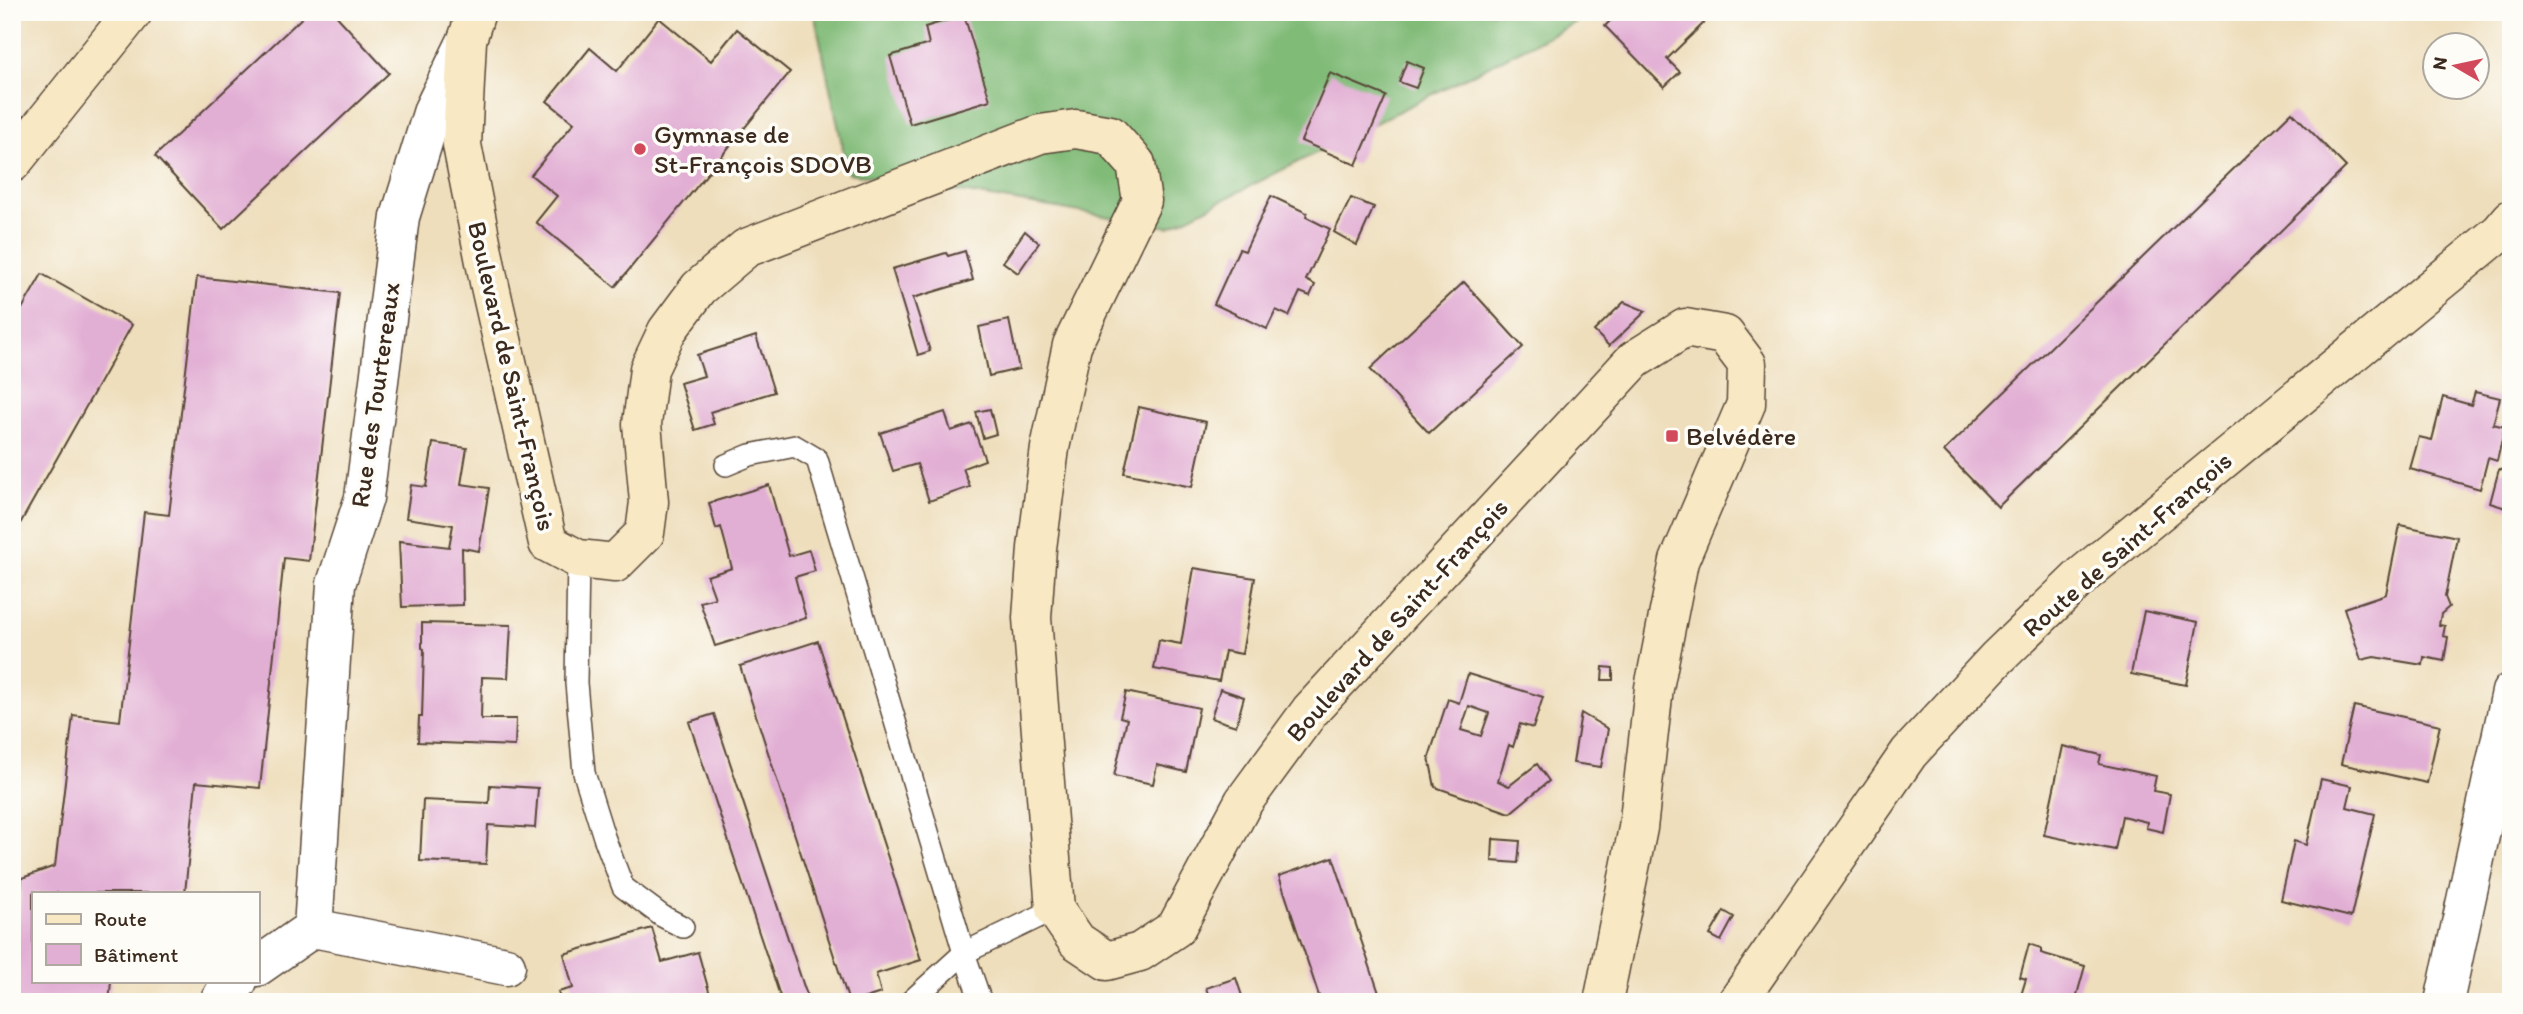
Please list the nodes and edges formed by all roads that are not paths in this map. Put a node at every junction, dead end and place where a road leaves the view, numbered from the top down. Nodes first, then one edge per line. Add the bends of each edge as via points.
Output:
1 (133, 12) edge
2 (471, 26) edge
3 (12, 163) edge
4 (2511, 219) edge
5 (726, 465) dead end
6 (578, 559) junction
7 (2511, 692) edge
8 (1055, 909) junction
9 (683, 927) dead end
10 (313, 928) junction
11 (964, 953) junction
12 (259, 966) edge
13 (506, 966) dead end
14 (236, 982) edge
15 (219, 1002) edge
16 (910, 1002) edge
17 (981, 1002) edge
18 (1603, 1002) edge
19 (1737, 1002) edge
20 (2444, 1002) edge

1 - 3 main road
2 - 6 main road, Boulevard de Saint-François via 462,145 489,282 548,543
2 - 10 street, Rue des Tourtereaux via 433,110 400,217 363,498 336,584
4 - 19 main road, Route de Saint-François via 2084,574 1997,658 1909,753
5 - 11 lane via 795,446 817,459
6 - 8 main road, Boulevard de Saint-François via 615,563 645,533 649,502 642,424 649,369 667,331 699,288 746,248 1040,134 1076,129 1110,135 1136,164 1142,201 1072,345 1050,448 1031,618
6 - 9 lane via 576,684 584,773 623,887
7 - 20 street
8 - 11 lane
8 - 18 main road, Boulevard de Saint-François via 1077,941 1107,961 1140,952 1176,928 1244,801 1310,710 1634,360 1685,328 1725,335 1746,364 1746,404 1679,561 1654,688 1638,828
10 - 12 street
10 - 13 street
11 - 16 lane
11 - 17 lane
14 - 15 street

